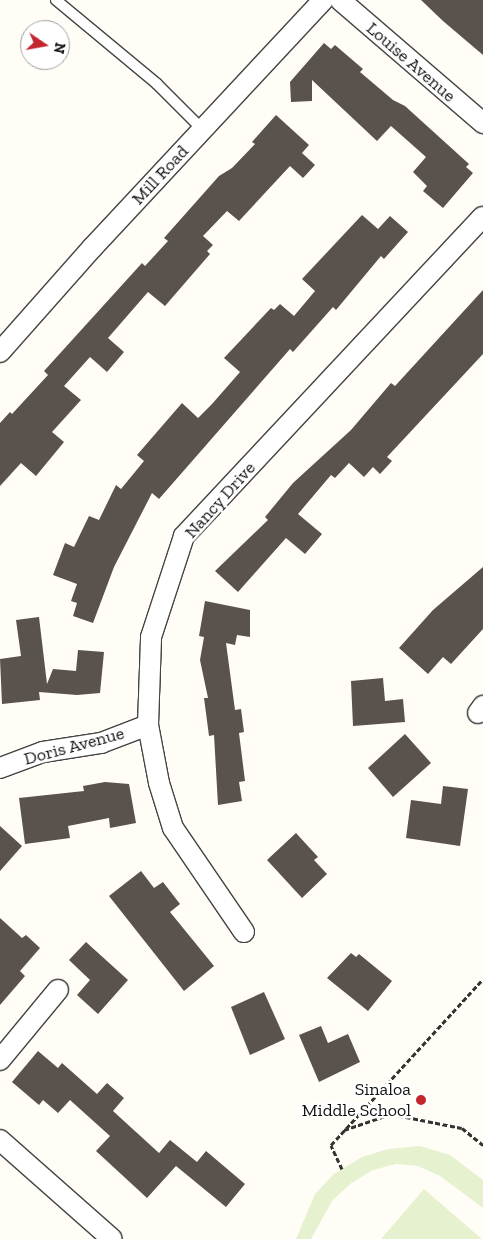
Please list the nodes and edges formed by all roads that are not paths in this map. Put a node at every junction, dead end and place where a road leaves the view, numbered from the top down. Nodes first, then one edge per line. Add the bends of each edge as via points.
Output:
1 (56, 0) edge
2 (323, 0) edge
3 (340, 0) edge
4 (483, 123) edge
5 (202, 129) junction
6 (483, 217) edge
7 (0, 352) edge
8 (148, 725) junction
9 (0, 768) edge
10 (244, 932) dead end
11 (58, 990) dead end
12 (0, 1060) edge
13 (0, 1140) edge
14 (112, 1239) edge

1 - 5 lane via 157,84
2 - 5 street, Mill Road
3 - 4 street, Louise Avenue
5 - 7 street, Mill Road
6 - 8 street, Nancy Drive via 184,536 151,637
8 - 9 street, Doris Avenue via 100,743 43,752
8 - 10 street, Nancy Drive via 173,828
11 - 12 street
13 - 14 street

